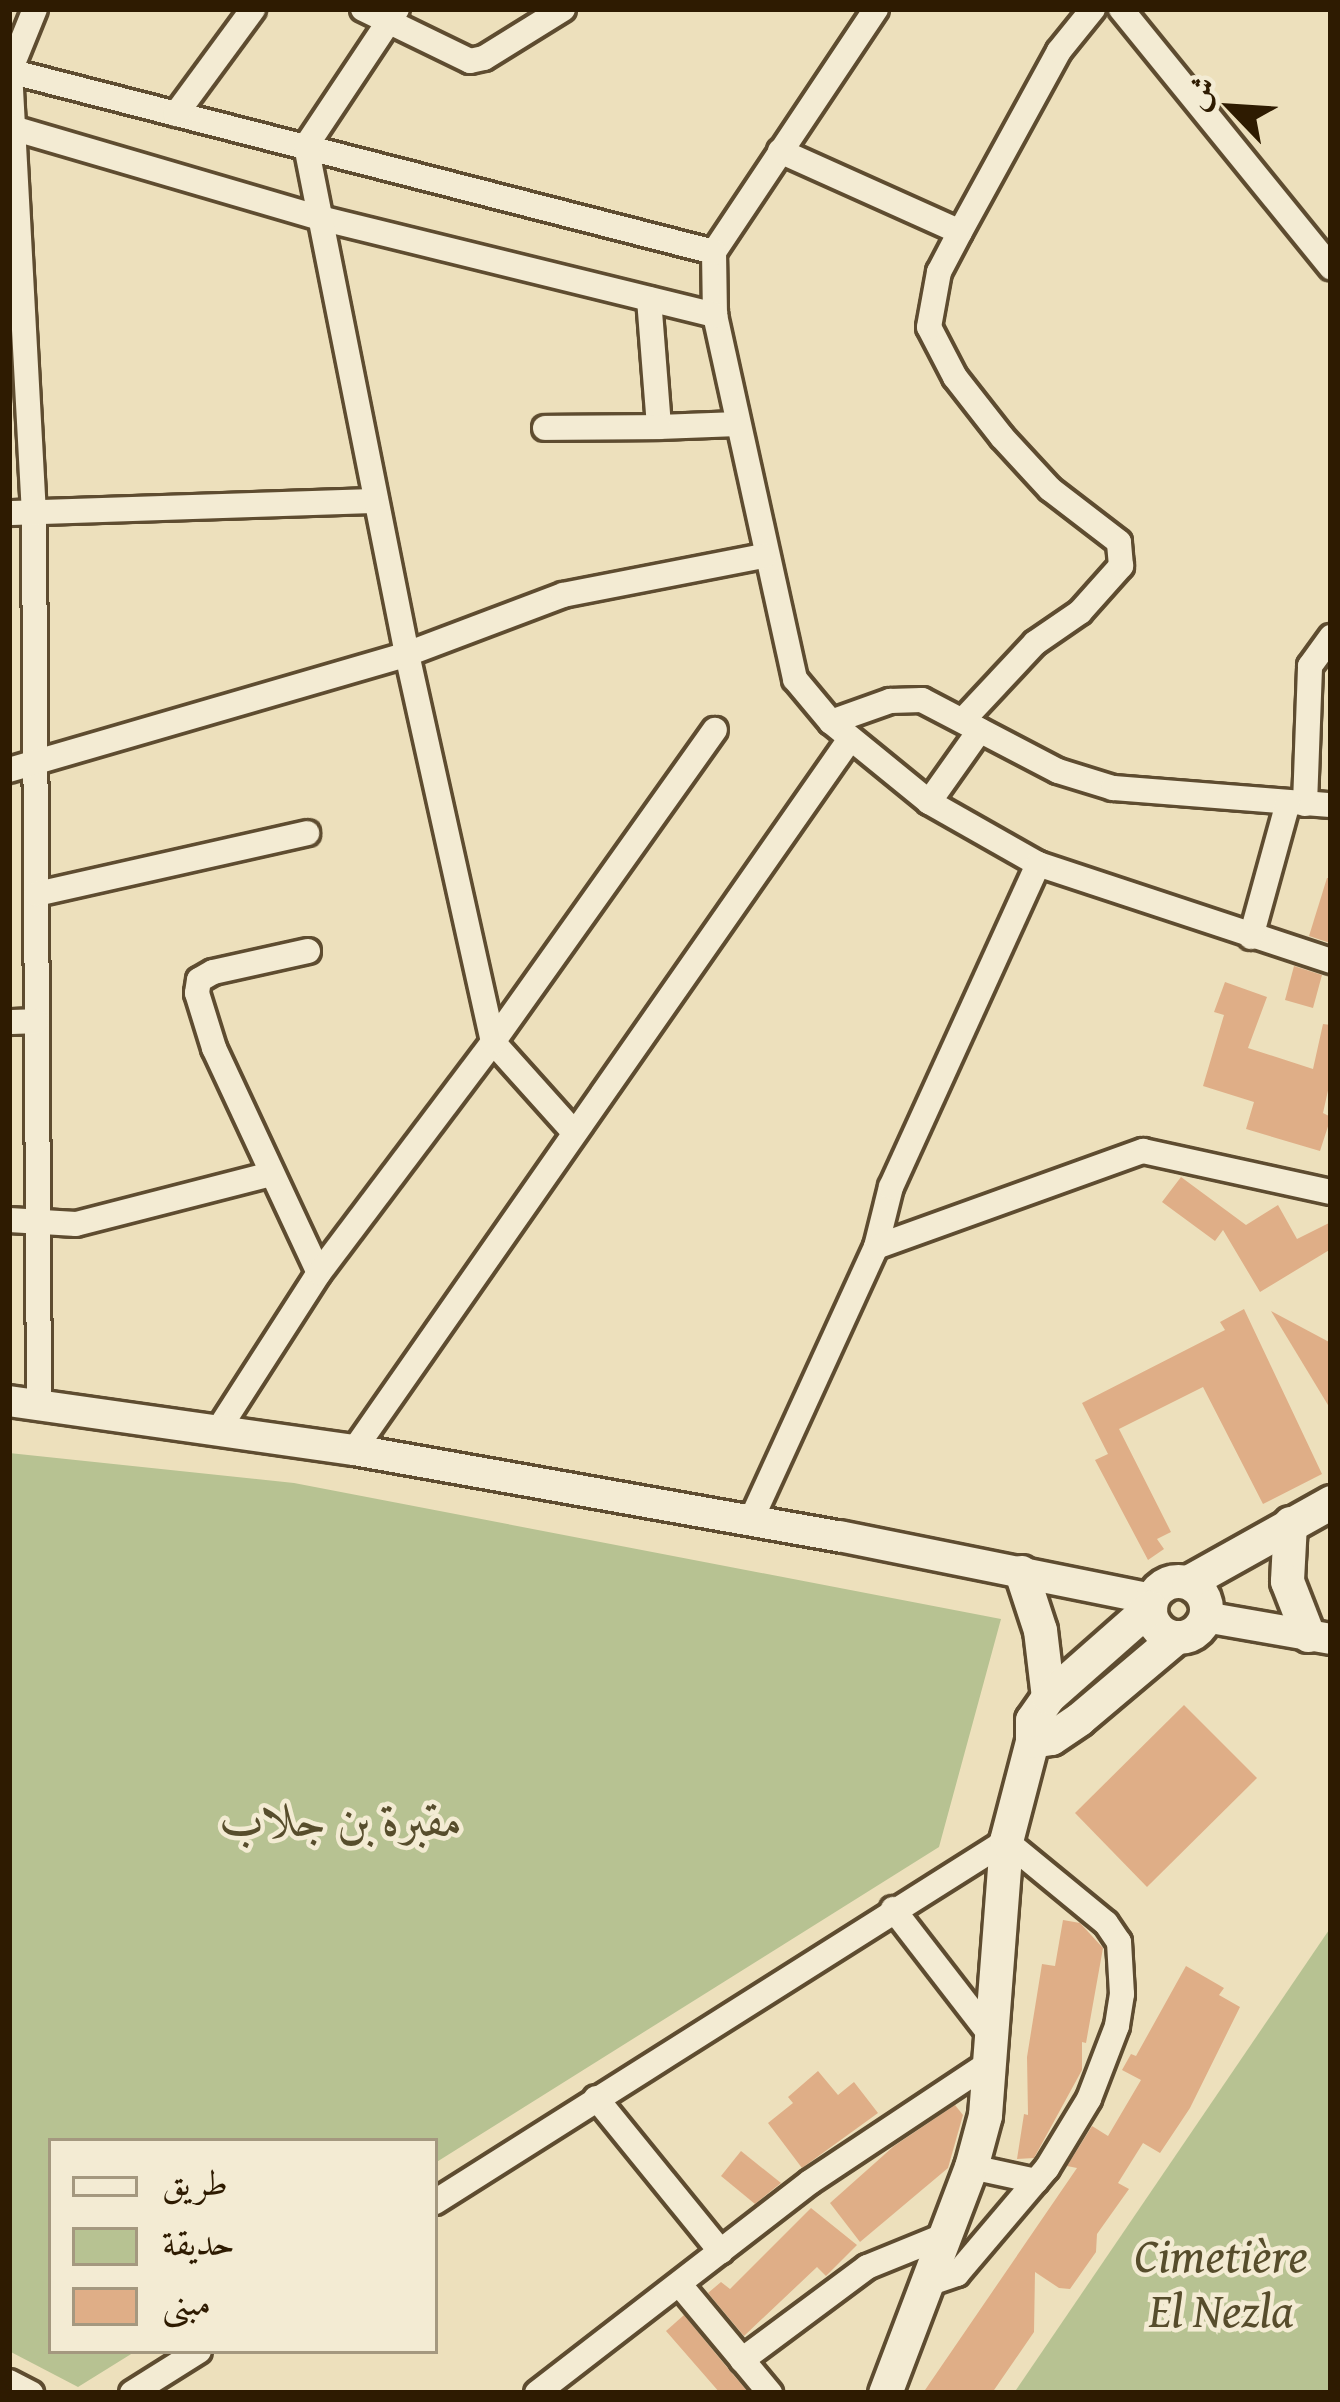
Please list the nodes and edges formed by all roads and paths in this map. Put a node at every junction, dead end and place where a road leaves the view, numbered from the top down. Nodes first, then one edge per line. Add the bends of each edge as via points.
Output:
1 (35, 9) edge
2 (253, 9) edge
3 (363, 9) edge
4 (562, 9) edge
5 (876, 9) edge
6 (1093, 9) edge
7 (1121, 9) edge
8 (391, 17) edge
9 (9, 71) edge
10 (176, 114) junction
11 (12, 128) edge
12 (306, 146) junction
13 (780, 151) junction
14 (324, 219) junction
15 (959, 232) junction
16 (714, 252) junction
17 (1331, 267) edge
18 (649, 299) junction
19 (715, 315) junction
20 (738, 424) junction
21 (659, 427) junction
22 (545, 428) dead end
23 (376, 501) junction
24 (22, 513) edge
25 (764, 556) junction
26 (1331, 637) edge
27 (407, 654) junction
28 (972, 725) junction
29 (716, 730) dead end
30 (840, 730) junction
31 (21, 767) edge
32 (929, 802) junction
33 (1296, 803) junction
34 (1331, 805) edge
35 (307, 833) dead end
36 (1038, 864) junction
37 (37, 894) junction
38 (1251, 937) junction
39 (308, 952) dead end
40 (1331, 961) edge
41 (36, 1021) junction
42 (9, 1022) edge
43 (493, 1042) junction
44 (572, 1130) junction
45 (271, 1174) junction
46 (1331, 1192) edge
47 (9, 1220) edge
48 (36, 1221) junction
49 (876, 1247) junction
50 (319, 1274) junction
51 (24, 1403) edge
52 (220, 1427) junction
53 (354, 1450) junction
54 (1331, 1502) edge
55 (751, 1520) junction
56 (1290, 1523) junction
57 (1021, 1572) junction
58 (1187, 1582) junction
59 (1151, 1603) junction
60 (1205, 1617) junction
61 (1176, 1637) junction
62 (1319, 1637) edge
63 (1048, 1696) junction
64 (1032, 1741) junction
65 (1006, 1841) junction
66 (893, 1909) junction
67 (991, 2050) junction
68 (596, 2098) junction
69 (971, 2167) junction
70 (1036, 2181) junction
71 (438, 2199) edge
72 (943, 2236) junction
73 (721, 2252) junction
74 (680, 2285) junction
75 (925, 2285) junction
76 (194, 2354) edge
77 (742, 2360) junction
78 (9, 2382) edge
79 (31, 2393) edge
80 (132, 2393) edge
81 (537, 2393) edge
82 (770, 2393) edge
83 (885, 2393) edge

1 - 9 street
2 - 10 street
3 - 8 street
4 - 8 street via 470,61
5 - 13 street
6 - 15 street via 1059,51
7 - 17 street
8 - 12 street
9 - 10 street
9 - 11 street
10 - 12 street
11 - 14 street
11 - 24 street
12 - 14 street
12 - 16 street
13 - 15 street
13 - 16 street
14 - 18 street
14 - 23 street
15 - 28 street via 930,307 938,350 1002,437 1122,552 1110,582 1035,643
16 - 19 street
18 - 19 street
18 - 21 street
19 - 20 street
20 - 21 street
20 - 25 street
21 - 22 street
23 - 24 street
23 - 27 street
24 - 31 street
25 - 27 street via 563,595
25 - 30 street via 790,670
26 - 33 street via 1310,666
27 - 31 street
27 - 43 street
28 - 30 street via 906,698
28 - 32 street
28 - 33 street via 1058,771 1113,788
29 - 43 street
30 - 32 street
30 - 44 street
31 - 37 street
32 - 36 street
33 - 34 street
33 - 38 street
35 - 37 street
36 - 38 street
36 - 49 street via 891,1187
37 - 41 street
38 - 40 street
39 - 45 street via 213,972 197,986 214,1048
41 - 42 street
41 - 48 street
43 - 44 street
43 - 50 street
44 - 53 street
45 - 48 street via 76,1224
45 - 50 street
46 - 49 street via 1143,1151
47 - 48 street
48 - 51 street
49 - 55 street
50 - 52 street
51 - 52 street
52 - 53 street
53 - 55 street
54 - 56 main road
55 - 57 street
56 - 58 main road
56 - 62 main road via 1287,1581
57 - 59 street
57 - 63 main road via 1040,1630
58 - 59 main road via 1162,1585
58 - 60 main road via 1205,1599
59 - 61 main road via 1160,1630
59 - 63 main road
60 - 61 main road via 1194,1632
60 - 62 street
61 - 64 main road via 1079,1719
63 - 64 main road via 1032,1720
64 - 65 main road
65 - 66 street
65 - 67 main road
65 - 70 street via 1106,1923 1124,1964 1117,2026 1089,2099
66 - 67 street
66 - 68 street
67 - 69 main road
67 - 73 street
68 - 71 street
68 - 73 street
69 - 70 street
69 - 72 main road
70 - 75 street via 957,2274
72 - 75 main road
72 - 77 street via 867,2267
73 - 74 street
74 - 77 street
74 - 81 street
75 - 83 main road
76 - 80 street
77 - 82 street
78 - 79 street

